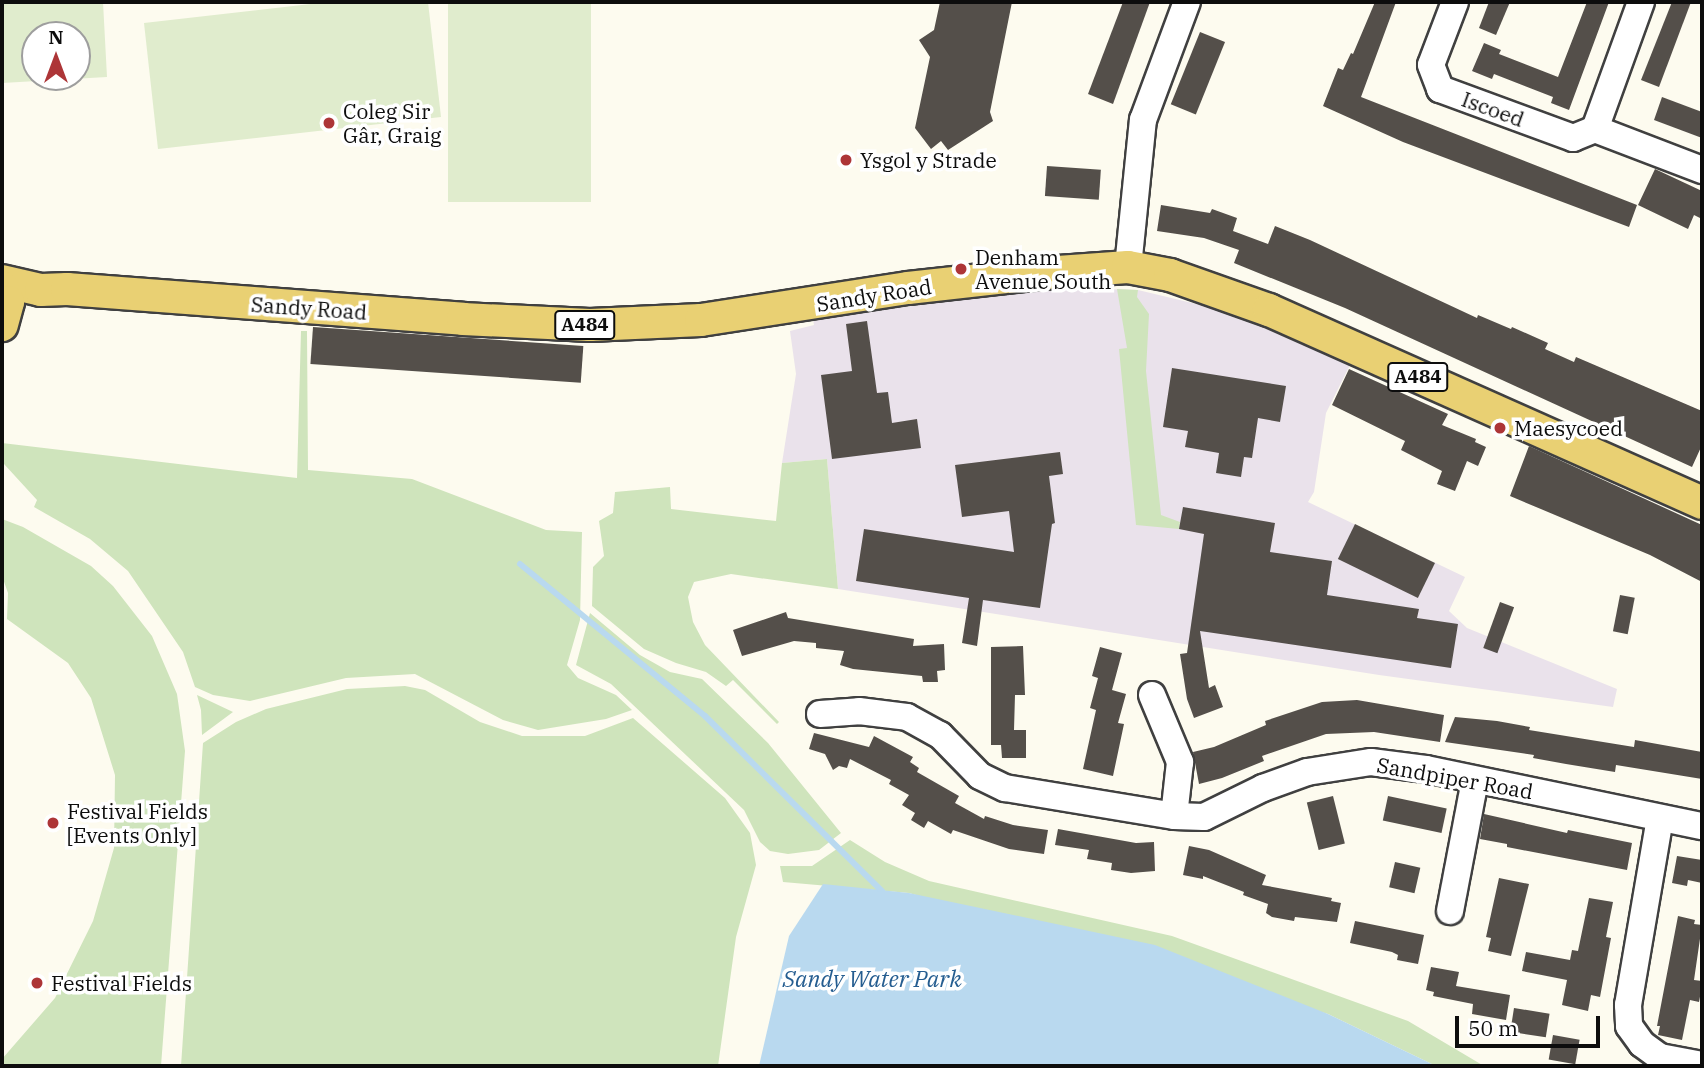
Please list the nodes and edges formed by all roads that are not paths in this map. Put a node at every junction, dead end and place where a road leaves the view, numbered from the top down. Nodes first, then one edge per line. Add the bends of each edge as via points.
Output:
1 (1187, 2) edge
2 (1455, 2) edge
3 (1641, 2) edge
4 (1595, 129) junction
5 (1702, 170) edge
6 (1128, 267) junction
7 (2, 281) edge
8 (41, 290) junction
9 (4, 308) edge
10 (1702, 501) edge
11 (1152, 695) dead end
12 (820, 714) dead end
13 (1475, 780) junction
14 (1174, 816) junction
15 (1660, 818) junction
16 (1702, 826) edge
17 (1450, 911) dead end
18 (1702, 1065) edge

1 - 6 street via 1143,120
2 - 4 street, Iscoed via 1431,65 1440,89 1573,138
3 - 4 street
4 - 5 street, Iscoed
6 - 8 main road, Sandy Road / A484 via 908,288 701,320 590,325
6 - 10 main road, Sandy Road / A484 via 1170,275 1269,310
7 - 8 main road, Sandy Road / A484
8 - 9 main road
11 - 14 street via 1180,762
12 - 14 street, Sandpiper Road via 859,711 907,717 940,735 980,776 1005,788
13 - 14 street, Sandpiper Road via 1412,767 1352,764 1307,772 1205,817
13 - 15 street, Sandpiper Road
13 - 17 street
15 - 16 street, Sandpiper Road
15 - 18 street via 1628,1005 1629,1026 1642,1044 1660,1057

